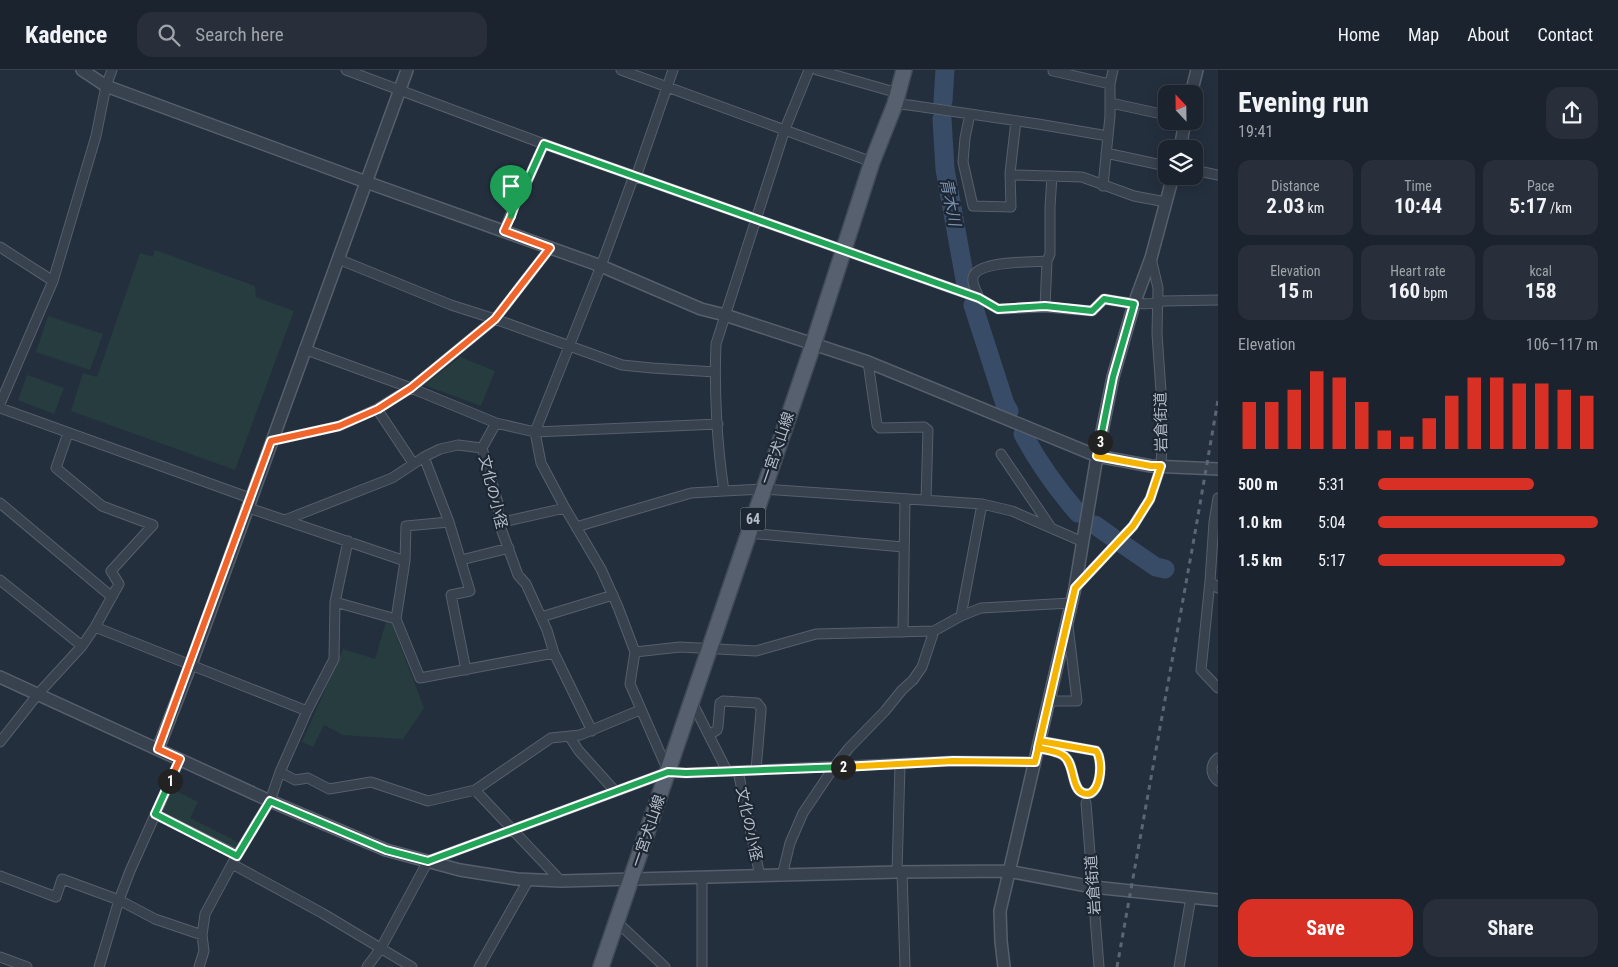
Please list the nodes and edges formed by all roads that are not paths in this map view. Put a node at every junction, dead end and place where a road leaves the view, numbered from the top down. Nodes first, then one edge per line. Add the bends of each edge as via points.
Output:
1 (82, 70) edge
2 (112, 70) edge
3 (346, 70) edge
4 (407, 70) edge
5 (621, 70) edge
6 (673, 70) edge
7 (808, 70) edge
8 (817, 70) edge
9 (904, 70) edge
10 (1053, 70) edge
11 (1113, 70) edge
12 (1197, 70) edge
13 (1110, 84) junction
14 (1193, 85) edge
15 (106, 86) junction
16 (668, 87) junction
17 (399, 90) junction
18 (896, 99) junction
19 (1111, 103) junction
20 (1158, 113) edge
21 (970, 114) junction
22 (1016, 121) junction
23 (785, 129) junction
24 (1108, 136) junction
25 (544, 144) junction
26 (1106, 153) junction
27 (872, 162) junction
28 (1158, 164) edge
29 (1203, 172) edge
30 (1010, 173) junction
31 (1218, 174) edge
32 (1052, 176) junction
33 (636, 177) junction
34 (366, 182) junction
35 (1171, 185) edge
36 (1103, 186) junction
37 (1166, 202) junction
38 (756, 219) junction
39 (504, 231) junction
40 (0, 247) edge
41 (550, 248) junction
42 (844, 250) junction
43 (1151, 258) junction
44 (338, 259) junction
45 (1047, 261) junction
46 (601, 266) junction
47 (53, 281) junction
48 (979, 298) junction
49 (1218, 300) edge
50 (1134, 304) junction
51 (1157, 304) junction
52 (1045, 306) junction
53 (726, 315) junction
54 (495, 319) junction
55 (569, 345) junction
56 (813, 345) junction
57 (304, 349) junction
58 (868, 362) junction
59 (715, 372) junction
60 (411, 388) junction
61 (0, 406) edge
62 (378, 409) junction
63 (496, 423) junction
64 (718, 424) junction
65 (535, 432) junction
66 (68, 433) junction
67 (271, 441) junction
68 (482, 448) junction
69 (1001, 454) dead end
70 (1097, 456) junction
71 (424, 457) junction
72 (413, 463) junction
73 (1161, 466) junction
74 (1218, 469) edge
75 (763, 489) junction
76 (724, 491) junction
77 (1218, 498) edge
78 (905, 499) junction
79 (926, 500) junction
80 (248, 503) junction
81 (0, 504) edge
82 (982, 504) junction
83 (565, 508) junction
84 (286, 520) junction
85 (1216, 521) edge
86 (449, 522) junction
87 (499, 523) junction
88 (576, 527) junction
89 (1050, 527) junction
90 (748, 534) junction
91 (348, 541) junction
92 (1083, 542) junction
93 (903, 547) junction
94 (509, 548) junction
95 (461, 560) junction
96 (404, 562) junction
97 (0, 580) edge
98 (1210, 581) junction
99 (1075, 588) junction
100 (1218, 588) edge
101 (613, 595) junction
102 (112, 597) junction
103 (335, 602) junction
104 (1071, 603) junction
105 (961, 616) junction
106 (541, 617) junction
107 (396, 619) junction
108 (1068, 620) junction
109 (95, 627) junction
110 (934, 631) junction
111 (903, 632) junction
112 (82, 646) junction
113 (709, 649) junction
114 (635, 652) junction
115 (554, 653) junction
116 (190, 664) junction
117 (466, 670) junction
118 (0, 678) edge
119 (1218, 688) edge
120 (38, 694) junction
121 (1048, 701) junction
122 (691, 702) junction
123 (640, 710) junction
124 (307, 711) junction
125 (592, 731) junction
126 (709, 735) junction
127 (569, 736) junction
128 (0, 742) edge
129 (1039, 745) junction
130 (158, 749) junction
131 (1084, 750) junction
132 (1218, 758) edge
133 (180, 759) junction
134 (1035, 762) junction
135 (900, 765) junction
136 (834, 767) junction
137 (756, 770) junction
138 (727, 771) junction
139 (738, 771) junction
140 (280, 772) junction
141 (668, 772) junction
142 (1074, 775) junction
143 (1218, 781) edge
144 (475, 790) junction
145 (616, 791) junction
146 (270, 801) junction
147 (1086, 803) dead end
148 (155, 814) junction
149 (513, 829) junction
150 (237, 856) junction
151 (428, 861) junction
152 (232, 864) junction
153 (1008, 871) junction
154 (899, 872) junction
155 (0, 876) edge
156 (760, 876) junction
157 (782, 876) junction
158 (632, 878) junction
159 (702, 878) junction
160 (529, 880) junction
161 (561, 881) junction
162 (1093, 887) junction
163 (1191, 897) junction
164 (119, 900) junction
165 (1218, 900) edge
166 (616, 921) junction
167 (202, 935) junction
168 (381, 948) junction
169 (0, 957) edge
170 (27, 967) edge
171 (99, 967) edge
172 (199, 967) edge
173 (367, 967) edge
174 (412, 967) edge
175 (479, 967) edge
176 (601, 967) edge
177 (665, 967) edge
178 (702, 967) edge
179 (905, 967) edge
180 (1004, 967) edge
181 (1099, 967) edge
182 (1179, 967) edge

1 - 15 street
2 - 15 street
3 - 17 street
4 - 17 street
5 - 16 street
6 - 16 street
7 - 23 street
8 - 18 street
9 - 18 main road, 一宮犬山線 / 64
10 - 13 street
11 - 13 street
12 - 14 street
13 - 19 street
15 - 34 street
15 - 47 street via 96,136
16 - 23 street
16 - 33 street
17 - 25 street
17 - 34 street
18 - 21 street
18 - 27 main road, 一宮犬山線 / 64
19 - 20 street
19 - 24 street
21 - 22 street
21 - 30 street via 964,162 973,206 1011,206
22 - 24 street
22 - 30 street
23 - 27 street
23 - 38 street
24 - 26 street
25 - 33 street
25 - 39 street
26 - 28 street
26 - 36 street
27 - 42 main road, 一宮犬山線 / 64
29 - 31 street
30 - 32 street
32 - 36 street via 1082,177
32 - 45 street via 1050,254
33 - 38 street
33 - 46 street
34 - 39 street
34 - 44 street
35 - 37 street
36 - 37 street
37 - 43 street
38 - 42 street
38 - 53 street
39 - 41 street
40 - 47 street
41 - 46 street
41 - 54 street
42 - 48 street
42 - 56 main road, 一宮犬山線 / 64
43 - 50 street
43 - 51 street, 岩倉街道 via 1158,288
44 - 54 street via 451,305
44 - 57 street
45 - 48 street via 1008,263 981,270 973,278
45 - 52 street
46 - 53 street via 701,309
46 - 55 street
47 - 61 street
48 - 52 street via 998,309
49 - 51 street via 1164,301
50 - 51 street
50 - 52 street via 1104,299 1092,311
50 - 70 street via 1113,377
51 - 73 street, 岩倉街道 via 1163,420
53 - 56 street
53 - 59 street via 716,344
54 - 55 street
54 - 60 street
55 - 59 street via 622,364
55 - 65 street
56 - 58 street
56 - 75 main road, 一宮犬山線 / 64
57 - 60 street
57 - 67 street
58 - 70 street
58 - 79 street via 877,425 880,428 928,430
59 - 64 street
60 - 62 street
60 - 63 street
61 - 66 street
62 - 67 street via 339,426
62 - 72 street
63 - 65 street
63 - 68 street
64 - 65 street
64 - 76 street
65 - 83 street via 541,462
66 - 80 street
66 - 102 street via 56,468 102,506 154,525 112,571 119,584
67 - 80 street
68 - 71 street, 文化の小径 via 458,445
68 - 87 street, 文化の小径 via 498,503
69 - 89 street
70 - 73 street
70 - 92 street
71 - 72 street, 文化の小径
71 - 86 street
72 - 84 street, 文化の小径 via 392,478
73 - 74 street
73 - 99 street, 岩倉街道 via 1150,499 1133,526
75 - 76 street
75 - 78 street
75 - 90 main road, 一宮犬山線 / 64
76 - 88 street via 692,493
77 - 85 street
78 - 79 street
78 - 93 street
79 - 82 street
80 - 84 street
80 - 116 street
81 - 102 street
82 - 89 street via 1012,511
82 - 105 street
83 - 87 street
83 - 88 street
84 - 91 street
85 - 98 street
86 - 95 street
86 - 96 street via 406,526
87 - 94 street, 文化の小径
88 - 101 street
89 - 92 street
90 - 93 street
90 - 113 main road, 一宮犬山線 / 64
91 - 96 street
91 - 103 street
92 - 99 street
93 - 111 street
94 - 95 street
94 - 106 street, 文化の小径 via 518,575 526,584
95 - 117 street via 470,591 451,595
96 - 107 street
97 - 112 street
98 - 100 street
98 - 119 street via 1202,670
99 - 104 street
101 - 106 street
101 - 114 street
102 - 109 street
103 - 107 street
103 - 124 street via 334,659
104 - 105 street via 981,608
104 - 108 street
105 - 110 street
106 - 115 street, 文化の小径
107 - 117 street via 420,678
108 - 121 street
108 - 121 street via 1077,701
109 - 112 street
109 - 116 street
110 - 111 street
110 - 136 street via 922,667 913,680
111 - 113 street via 816,634 756,651
112 - 120 street
113 - 114 street via 680,647
113 - 122 main road, 一宮犬山線 / 64
114 - 123 street via 630,684
115 - 117 street
115 - 125 street, 文化の小径
116 - 124 street
116 - 130 street
118 - 120 street
120 - 128 street
120 - 130 street
121 - 129 street
122 - 126 street
122 - 141 main road, 一宮犬山線 / 64
123 - 125 street
123 - 141 street
124 - 140 street
125 - 127 street
126 - 137 street via 717,730 722,701 757,703 761,711
126 - 138 street
127 - 144 street via 551,738
127 - 145 street
129 - 131 street
129 - 134 street
129 - 142 street via 1065,756
130 - 133 street
131 - 142 street via 1074,758
131 - 142 street via 1093,749 1100,756 1097,787 1092,792 1082,793 1077,788
132 - 143 street via 1212,769
133 - 146 street
133 - 148 street
134 - 135 street, 文化の小径 via 953,761
134 - 153 street
135 - 136 street, 文化の小径
135 - 154 street
136 - 137 street, 文化の小径
136 - 157 street via 803,813
137 - 139 street, 文化の小径
138 - 139 street, 文化の小径
138 - 141 street, 文化の小径
139 - 156 street, 文化の小径
140 - 144 street via 294,780 308,778 329,789 371,782 428,801
140 - 146 street
141 - 145 street, 文化の小径
141 - 158 main road, 一宮犬山線 / 64
144 - 149 street
145 - 149 street, 文化の小径
146 - 150 street
146 - 151 street via 386,850
147 - 162 street, 岩倉街道
148 - 150 street
148 - 164 street
149 - 151 street, 文化の小径
149 - 161 street
150 - 152 street
151 - 160 street via 460,870
151 - 168 street
152 - 167 street via 205,914
152 - 168 street
153 - 154 street
153 - 162 street
153 - 180 street via 1000,911
154 - 157 street
154 - 179 street
155 - 164 street via 56,897 62,879
156 - 157 street
156 - 159 street
158 - 159 street
158 - 161 street
158 - 166 main road, 一宮犬山線 / 64
159 - 178 street
160 - 161 street
160 - 175 street
162 - 163 street
162 - 181 street, 岩倉街道
163 - 165 street
163 - 182 street
164 - 167 street via 155,920
164 - 171 street
166 - 176 main road, 一宮犬山線 / 64
166 - 177 street
167 - 172 street via 204,951
168 - 173 street
168 - 174 street
169 - 170 street

